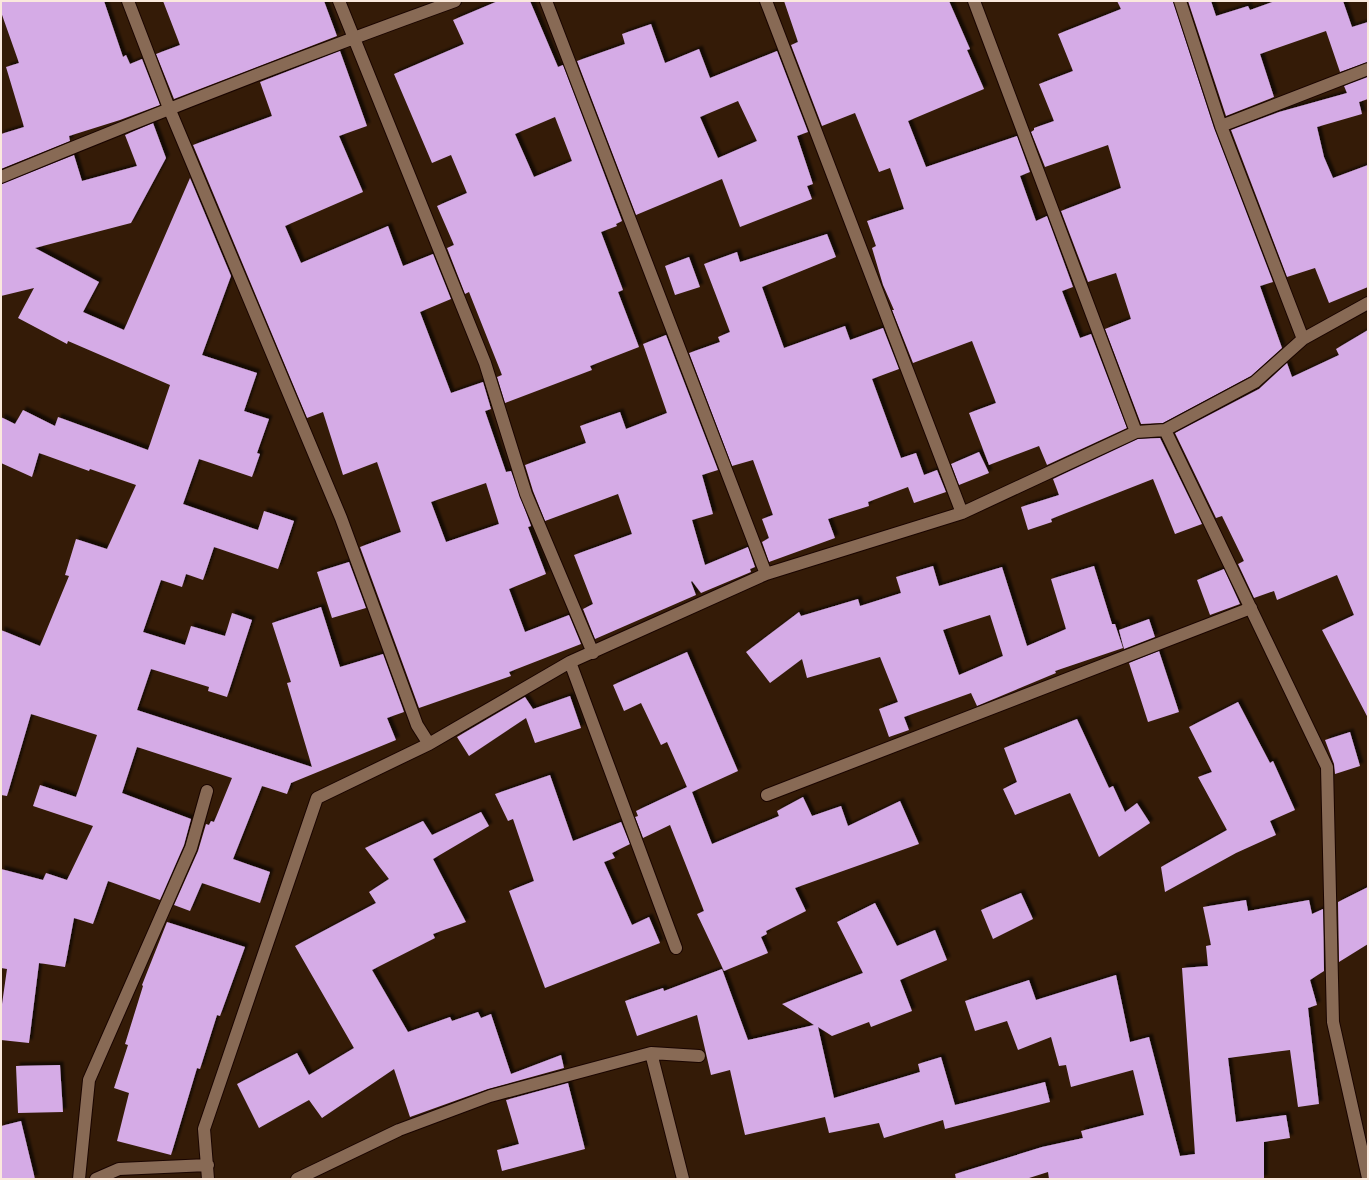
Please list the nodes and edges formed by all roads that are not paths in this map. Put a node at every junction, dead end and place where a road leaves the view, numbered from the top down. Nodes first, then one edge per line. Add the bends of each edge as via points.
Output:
1 (128, 1) edge
2 (339, 1) edge
3 (455, 1) edge
4 (546, 1) edge
5 (766, 1) edge
6 (974, 1) edge
7 (1180, 1) edge
8 (353, 38) junction
9 (1368, 69) edge
10 (169, 108) junction
11 (1221, 126) junction
12 (1, 176) edge
13 (1368, 303) edge
14 (1303, 339) junction
15 (1166, 430) junction
16 (1136, 432) junction
17 (962, 513) junction
18 (766, 574) junction
19 (1250, 608) junction
20 (593, 652) junction
21 (570, 662) junction
22 (429, 744) junction
23 (207, 791) dead end
24 (767, 795) dead end
25 (676, 948) dead end
26 (651, 1053) junction
27 (698, 1056) dead end
28 (208, 1165) junction
29 (1368, 1178) edge
30 (79, 1179) edge
31 (96, 1179) edge
32 (208, 1179) edge
33 (297, 1179) edge
34 (683, 1179) edge

1 - 10 street
2 - 8 street
3 - 8 street
4 - 18 street
5 - 17 street
6 - 16 street
7 - 11 street
8 - 10 street
8 - 20 street via 485,363 526,494
9 - 11 street
10 - 12 street
10 - 22 street via 341,518 417,725
11 - 14 street
13 - 14 street
14 - 15 street via 1255,382
15 - 16 street
15 - 19 street
16 - 17 street
17 - 18 street
18 - 20 street
19 - 24 street
19 - 29 street via 1327,767 1332,1022
20 - 21 street
21 - 22 street
21 - 25 street
22 - 28 street via 317,798 204,1129
23 - 30 street via 191,848 89,1080
26 - 27 street
26 - 33 street via 490,1096 399,1130
26 - 34 street
28 - 31 street via 119,1169
28 - 32 street

